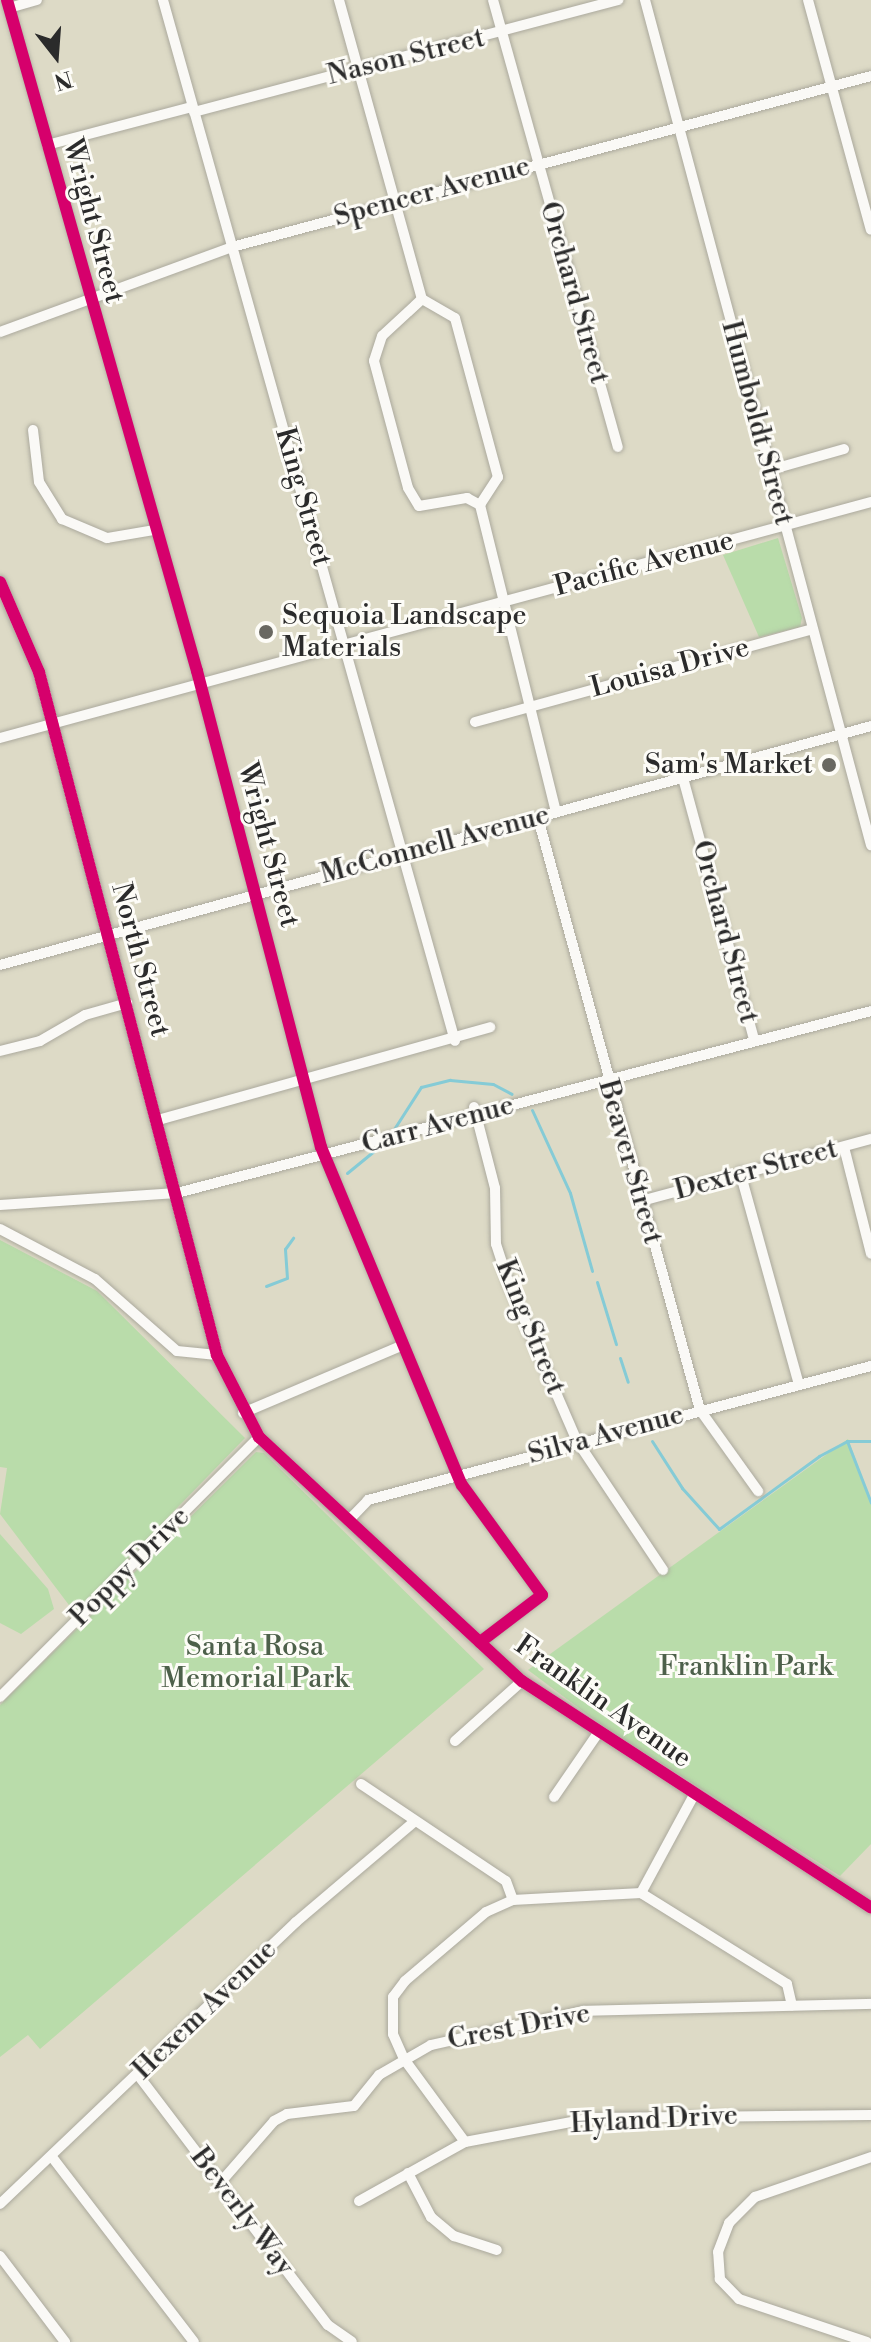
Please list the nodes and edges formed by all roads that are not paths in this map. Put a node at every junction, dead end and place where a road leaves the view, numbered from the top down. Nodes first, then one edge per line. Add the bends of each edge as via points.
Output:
1 (37, 0) edge
2 (163, 0) edge
3 (339, 0) edge
4 (493, 0) edge
5 (618, 0) edge
6 (645, 0) edge
7 (808, 0) edge
8 (8, 4) edge
9 (501, 32) junction
10 (357, 69) junction
11 (871, 76) edge
12 (831, 87) junction
13 (193, 110) junction
14 (677, 126) junction
15 (47, 145) junction
16 (537, 164) junction
17 (393, 202) junction
18 (871, 230) edge
19 (232, 247) junction
20 (422, 299) junction
21 (91, 301) junction
22 (0, 332) edge
23 (33, 430) dead end
24 (618, 447) dead end
25 (844, 449) dead end
26 (770, 470) junction
27 (871, 502) edge
28 (480, 505) junction
29 (786, 526) junction
30 (154, 530) junction
31 (0, 582) edge
32 (500, 602) junction
33 (812, 629) junction
34 (346, 644) junction
35 (200, 684) junction
36 (528, 707) junction
37 (475, 722) dead end
38 (53, 724) junction
39 (871, 726) edge
40 (841, 734) junction
41 (0, 738) edge
42 (683, 778) junction
43 (556, 812) junction
44 (538, 818) junction
45 (871, 845) edge
46 (403, 854) junction
47 (257, 894) junction
48 (108, 933) junction
49 (0, 965) edge
50 (127, 1003) junction
51 (871, 1011) edge
52 (490, 1027) dead end
53 (454, 1039) junction
54 (754, 1039) junction
55 (0, 1051) edge
56 (307, 1078) junction
57 (606, 1078) junction
58 (475, 1112) junction
59 (158, 1120) junction
60 (871, 1139) edge
61 (844, 1147) junction
62 (324, 1156) junction
63 (740, 1172) junction
64 (177, 1193) junction
65 (641, 1201) junction
66 (0, 1205) edge
67 (0, 1229) edge
68 (871, 1254) edge
69 (401, 1346) junction
70 (217, 1355) junction
71 (871, 1366) edge
72 (799, 1385) junction
73 (700, 1410) junction
74 (243, 1413) junction
75 (259, 1437) junction
76 (577, 1441) junction
77 (458, 1475) junction
78 (758, 1491) dead end
79 (349, 1520) junction
80 (663, 1570) dead end
81 (480, 1642) junction
82 (522, 1681) junction
83 (0, 1697) edge
84 (598, 1733) junction
85 (455, 1741) dead end
86 (361, 1784) dead end
87 (694, 1795) junction
88 (554, 1797) dead end
89 (415, 1821) junction
90 (641, 1893) junction
91 (513, 1900) junction
92 (871, 1908) edge
93 (871, 2004) edge
94 (792, 2005) junction
95 (404, 2059) junction
96 (138, 2075) junction
97 (871, 2115) edge
98 (465, 2142) junction
99 (52, 2157) junction
100 (871, 2157) edge
101 (408, 2173) junction
102 (220, 2183) junction
103 (359, 2201) dead end
104 (0, 2204) edge
105 (497, 2250) dead end
106 (0, 2256) edge
107 (65, 2342) edge
108 (194, 2342) edge
109 (352, 2342) edge
110 (867, 2342) edge

1 - 8 street
2 - 13 street, King Street
3 - 10 street
4 - 9 street, Orchard Street
5 - 9 street, Nason Street
6 - 14 street, Humboldt Street
7 - 12 street
8 - 15 street, Wright Street
9 - 10 street, Nason Street
9 - 16 street, Orchard Street
10 - 13 street, Nason Street
10 - 17 street
11 - 12 street, Spencer Avenue
12 - 14 street, Spencer Avenue
12 - 18 street
13 - 15 street, Nason Street
13 - 19 street, King Street
14 - 16 street, Spencer Avenue
14 - 26 street, Humboldt Street
15 - 21 street, Wright Street
16 - 17 street, Spencer Avenue
16 - 24 street, Orchard Street
17 - 19 street, Spencer Avenue
17 - 20 street
19 - 21 street, Spencer Avenue
19 - 34 street, King Street
20 - 28 street via 455,318 498,477
20 - 28 street via 382,336 374,361 408,488 419,506 467,498
21 - 22 street, Spencer Avenue
21 - 30 street, Wright Street
23 - 30 street via 39,482 62,519 107,538
25 - 26 street
26 - 29 street, Humboldt Street
27 - 29 street, Pacific Avenue
28 - 32 street
29 - 32 street, Pacific Avenue
29 - 33 street, Humboldt Street
30 - 35 street, Wright Street
31 - 38 main road, North Street via 39,672
32 - 34 street, Pacific Avenue
32 - 36 street
33 - 36 street, Louisa Drive
33 - 40 street, Humboldt Street
34 - 35 street, Pacific Avenue
34 - 46 street, King Street
35 - 38 street, Pacific Avenue
35 - 47 street, Wright Street
36 - 37 street, Louisa Drive
36 - 43 street
38 - 41 street, Pacific Avenue
38 - 48 main road, North Street
39 - 40 street, McConnell Avenue
40 - 42 street, McConnell Avenue
40 - 45 street, Humboldt Street
42 - 43 street, McConnell Avenue
42 - 54 street, Orchard Street
43 - 44 street, McConnell Avenue
44 - 46 street, McConnell Avenue
44 - 57 street, Beaver Street
46 - 47 street, McConnell Avenue
46 - 53 street, King Street
47 - 48 street, McConnell Avenue
47 - 56 street, Wright Street
48 - 49 street, McConnell Avenue
48 - 50 main road, North Street
50 - 55 street via 85,1015 40,1041
50 - 59 main road, North Street
51 - 54 street, Carr Avenue
52 - 53 street
53 - 56 street
54 - 57 street, Carr Avenue
56 - 59 street
56 - 62 street, Wright Street
57 - 58 street, Carr Avenue
57 - 65 street, Beaver Street
58 - 62 street, Carr Avenue
58 - 76 street, King Street via 495,1188 496,1244
59 - 64 main road, North Street
60 - 61 street, Dexter Street
61 - 63 street, Dexter Street
61 - 68 street
62 - 64 street, Carr Avenue
62 - 69 street, Wright Street
63 - 65 street, Dexter Street
63 - 72 street
64 - 66 street, Carr Avenue
64 - 70 main road, North Street
65 - 73 street, Beaver Street
67 - 70 street via 95,1279 177,1351
69 - 74 street
69 - 77 street, Wright Street
70 - 74 main road, Franklin Avenue
71 - 72 street, Silva Avenue
72 - 73 street, Silva Avenue
73 - 76 street, Silva Avenue
73 - 78 street, Beaver Street
74 - 75 main road, Franklin Avenue
75 - 79 main road, Franklin Avenue
75 - 83 street, Poppy Drive
76 - 77 street, Silva Avenue
76 - 80 street, King Street
77 - 79 street, Silva Avenue via 368,1500
77 - 81 street, Wright Street via 542,1595
79 - 81 main road, Franklin Avenue
81 - 82 main road, Franklin Avenue
82 - 84 main road, Franklin Avenue
82 - 85 street
84 - 87 main road, Franklin Avenue
84 - 88 street
86 - 89 street
87 - 90 street
87 - 92 main road, Franklin Avenue
89 - 91 street via 506,1881
89 - 96 street, Hexem Avenue via 296,1922
90 - 91 street
90 - 94 street via 787,1984
91 - 95 street via 486,1912 393,1997 393,2034
93 - 94 street, Crest Drive
94 - 95 street, Crest Drive via 583,2011 431,2045
95 - 98 street
95 - 102 street, Crest Drive via 379,2075 354,2106 287,2114 274,2121
96 - 99 street, Hexem Avenue
96 - 102 street, Beverly Way
97 - 98 street, Hyland Drive via 592,2118
98 - 101 street, Hyland Drive
99 - 104 street, Hexem Avenue
99 - 108 street
100 - 110 street via 755,2197 729,2223 718,2252 720,2279 739,2299
101 - 103 street, Hyland Drive
101 - 105 street via 431,2217 454,2236
102 - 109 street, Beverly Way via 328,2325
106 - 107 street

